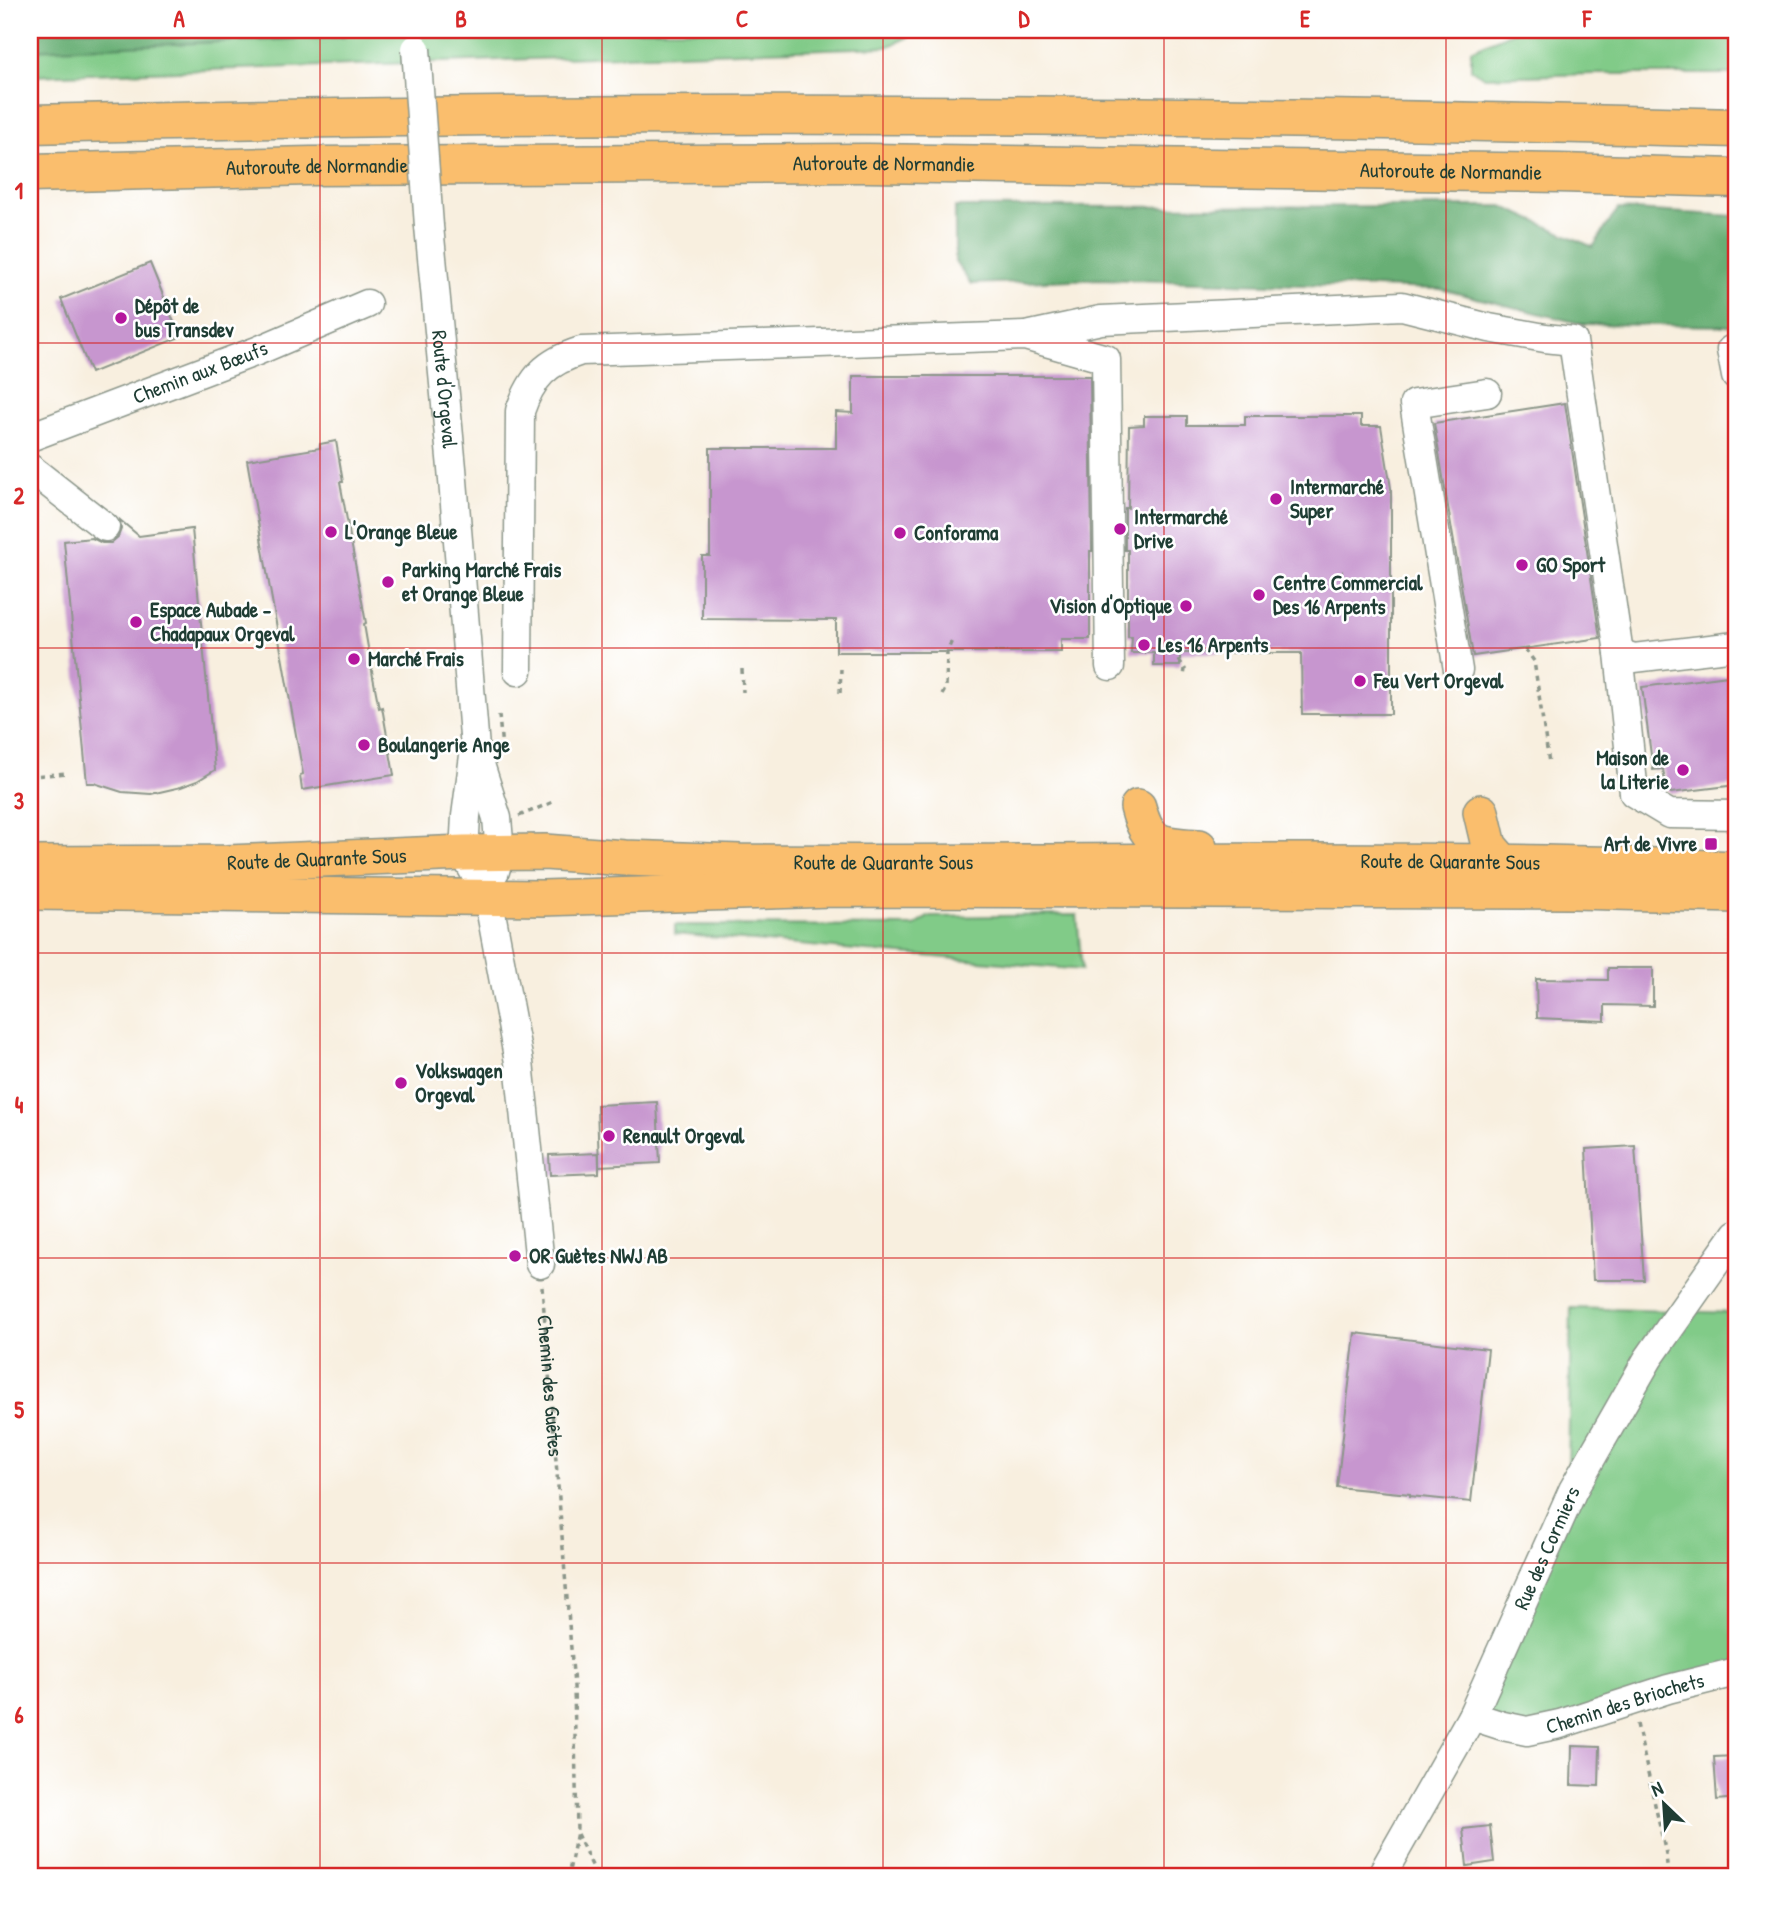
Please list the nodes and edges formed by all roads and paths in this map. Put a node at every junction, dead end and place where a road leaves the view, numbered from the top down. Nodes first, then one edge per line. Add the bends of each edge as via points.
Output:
1 (416, 40) edge
2 (1736, 102) edge
3 (1471, 120) junction
4 (30, 124) edge
5 (1736, 128) edge
6 (30, 173) edge
7 (1735, 179) edge
8 (367, 304) dead end
9 (1025, 336) junction
10 (1487, 393) dead end
11 (30, 437) edge
12 (31, 469) edge
13 (106, 527) dead end
14 (953, 638) dead end
15 (1736, 646) edge
16 (1525, 649) dead end
17 (1619, 653) junction
18 (1179, 660) dead end
19 (1110, 666) dead end
20 (742, 669) dead end
21 (841, 669) dead end
22 (1458, 670) dead end
23 (518, 671) dead end
24 (1184, 676) dead end
25 (743, 692) dead end
26 (841, 693) dead end
27 (942, 695) dead end
28 (475, 748) junction
29 (1549, 763) dead end
30 (68, 773) dead end
31 (34, 800) dead end
32 (552, 802) dead end
33 (1138, 807) dead end
34 (1481, 812) dead end
35 (1736, 815) edge
36 (517, 817) dead end
37 (464, 853) junction
38 (500, 853) junction
39 (1213, 862) junction
40 (1503, 862) junction
41 (30, 864) edge
42 (1736, 869) edge
43 (30, 892) edge
44 (1736, 895) edge
45 (487, 896) junction
46 (1736, 1234) edge
47 (540, 1264) joint
48 (1736, 1672) edge
49 (1633, 1702) junction
50 (1472, 1716) junction
51 (577, 1832) junction
52 (568, 1876) edge
53 (597, 1876) edge
54 (1381, 1876) edge
55 (1668, 1876) edge

1 - 28 street, Route d'Orgeval, bridge
2 - 3 highway via 1530,101
3 - 4 highway via 838,115 310,117
3 - 5 highway
6 - 7 highway, Autoroute de Normandie via 312,166 868,163
8 - 11 street, Chemin aux Bœufs
9 - 17 street via 1101,320 1402,306 1489,328 1573,341
9 - 19 street via 1106,359
9 - 23 street via 581,351 548,365 535,379 520,411
10 - 22 street via 1414,404
12 - 13 street
14 - 27 path
15 - 17 street via 1634,658
16 - 29 path via 1534,661
17 - 35 street via 1634,793 1669,814
18 - 24 path
20 - 25 path
21 - 26 path
28 - 37 street, Route d'Orgeval
28 - 38 street, Route d'Orgeval via 496,818
30 - 31 path via 33,776
32 - 36 path
33 - 39 main road via 1149,834 1165,845 1208,847
34 - 40 main road via 1489,846
37 - 38 main road, Route de Quarante Sous
37 - 41 main road, Route de Quarante Sous via 226,863
37 - 45 street
38 - 39 main road, Route de Quarante Sous via 740,862
38 - 45 street
39 - 40 main road, Route de Quarante Sous
40 - 42 main road, Route de Quarante Sous
43 - 45 main road, Route de Quarante Sous
44 - 45 main road, Route de Quarante Sous via 832,889
45 - 47 street via 519,1062
46 - 50 street, Rue des Cormiers via 1648,1359 1573,1490
47 - 51 path, Chemin des Guêtes via 575,1686
48 - 49 street, Chemin des Briochets
49 - 50 street, Chemin des Briochets via 1527,1731
49 - 55 path
50 - 54 street, Rue des Cormiers
51 - 52 path, Chemin des Guêtes
51 - 53 path

